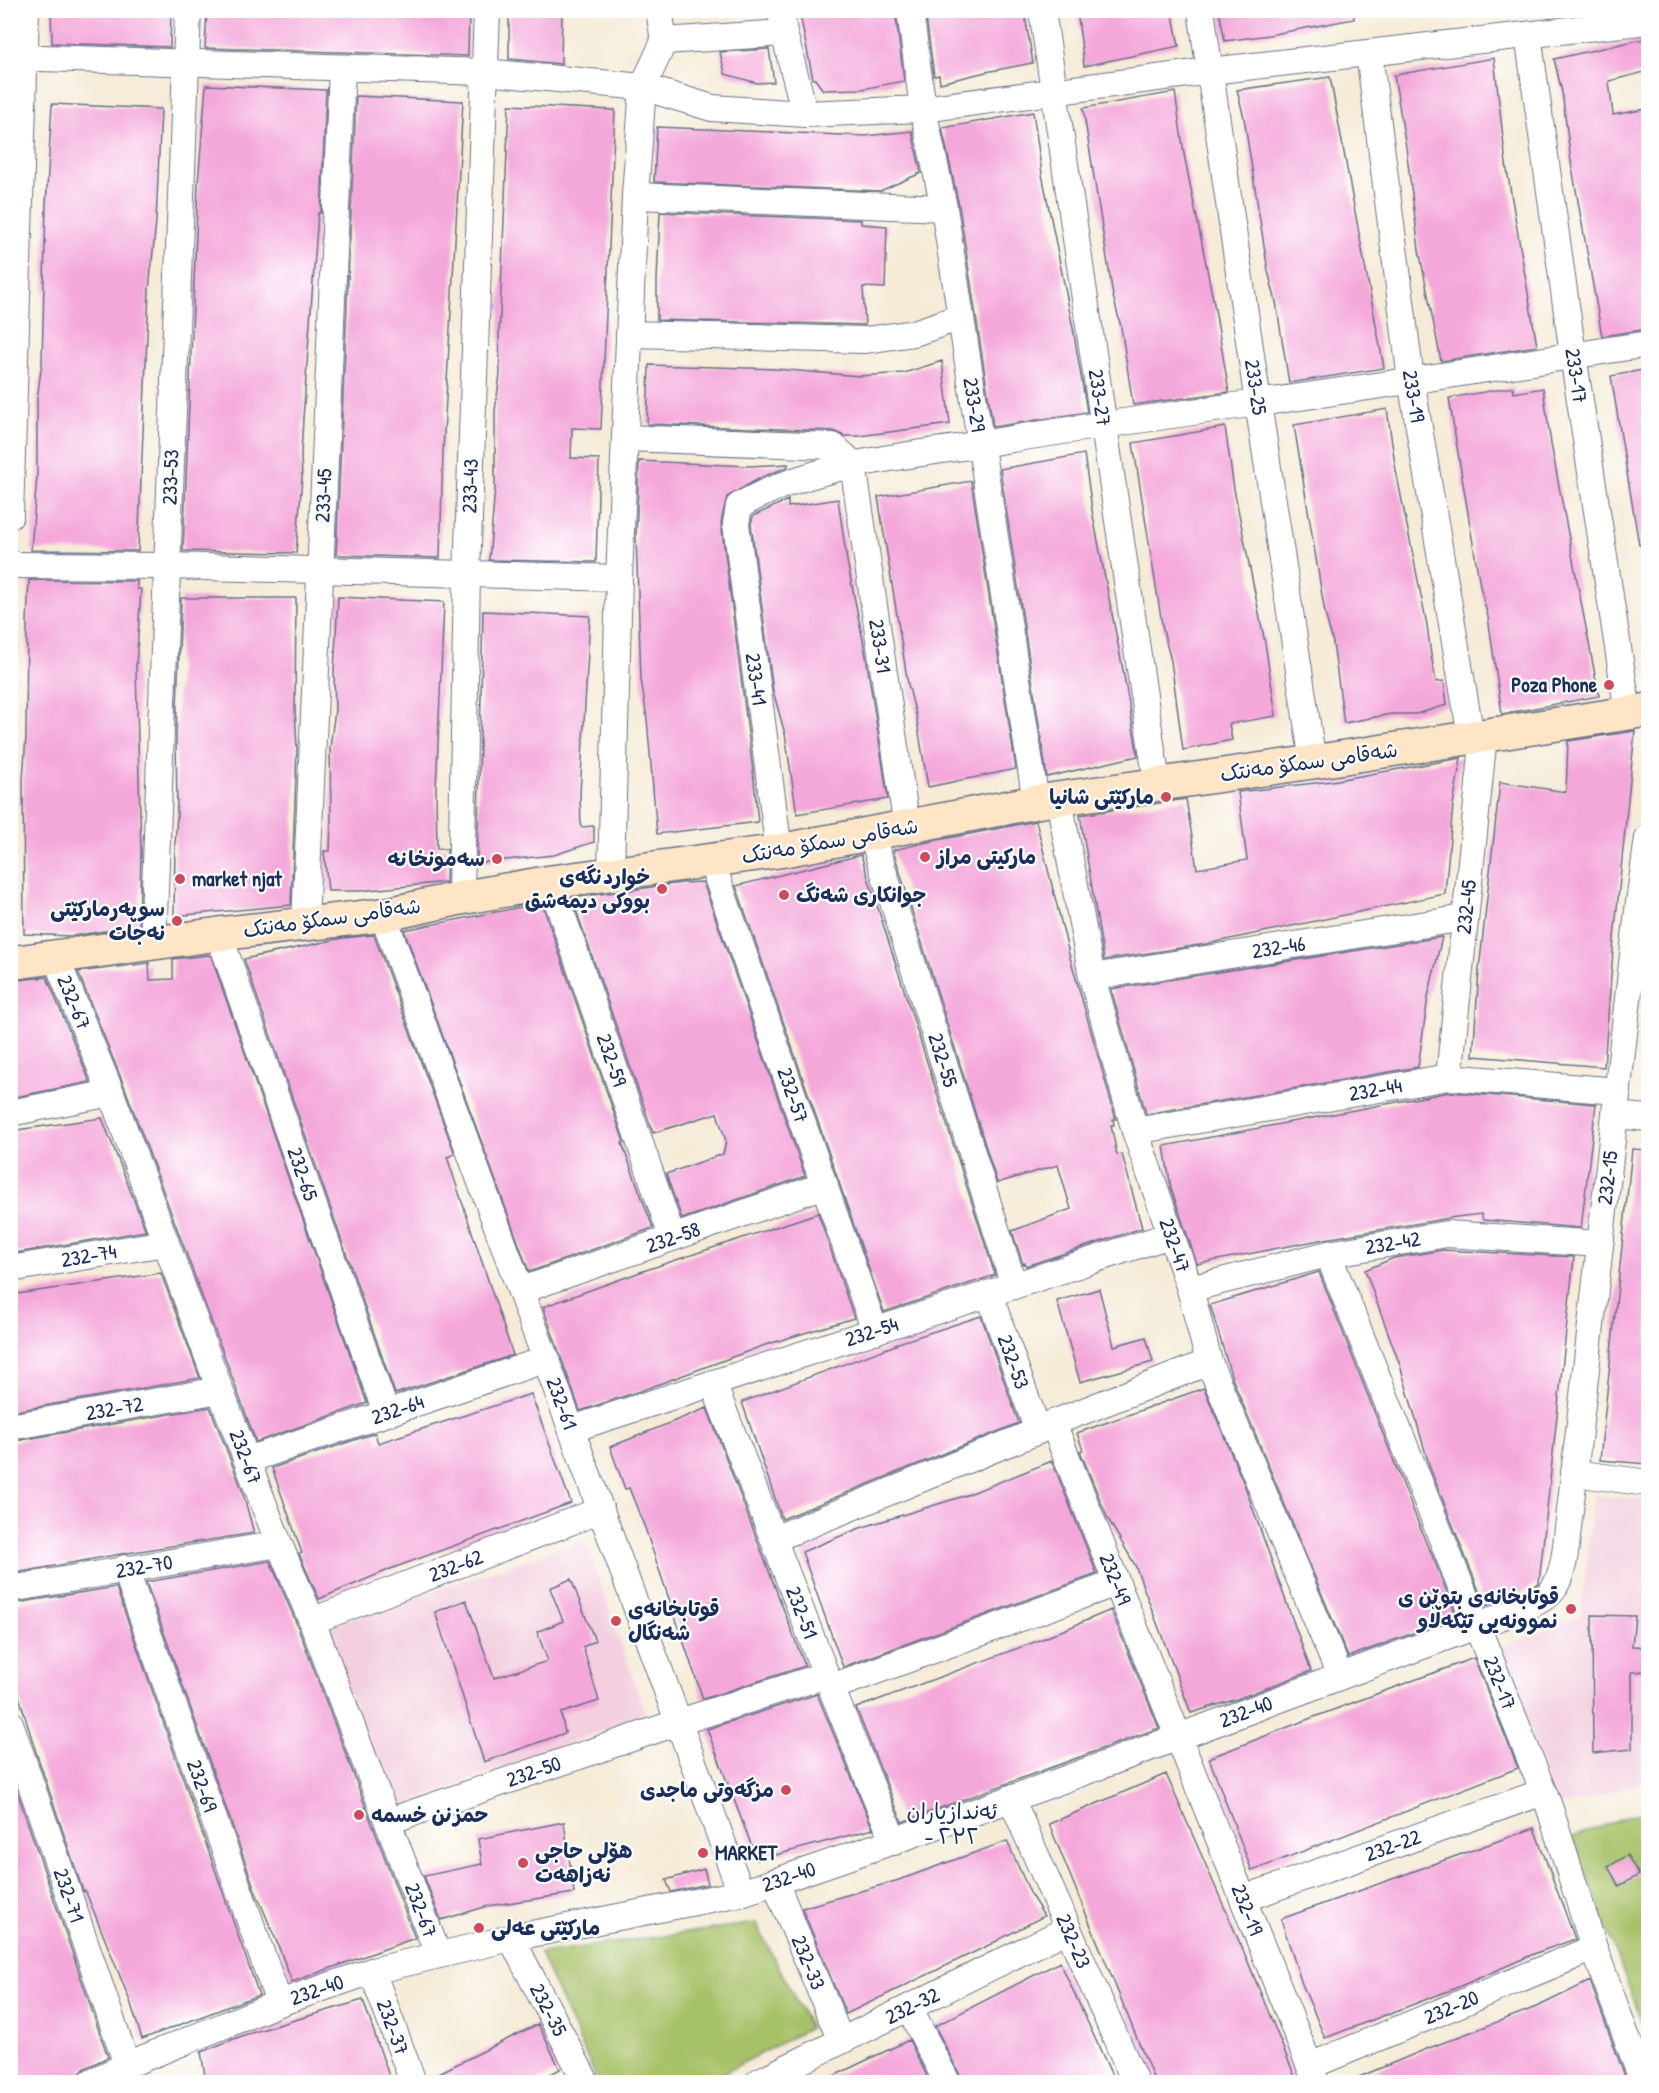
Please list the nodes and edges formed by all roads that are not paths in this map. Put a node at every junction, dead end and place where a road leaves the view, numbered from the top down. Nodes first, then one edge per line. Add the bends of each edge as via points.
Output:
1 (27, 10) edge
2 (188, 10) edge
3 (487, 10) edge
4 (659, 10) edge
5 (910, 10) edge
6 (1042, 10) edge
7 (1201, 10) edge
8 (1648, 21) edge
9 (783, 22) edge
10 (1528, 35) junction
11 (664, 41) junction
12 (1368, 53) junction
13 (18, 58) edge
14 (186, 62) junction
15 (342, 68) junction
16 (1210, 71) junction
17 (484, 72) junction
18 (643, 87) junction
19 (1055, 92) junction
20 (924, 109) junction
21 (805, 114) junction
22 (635, 196) junction
23 (944, 208) junction
24 (961, 317) junction
25 (629, 334) junction
26 (1648, 344) edge
27 (1573, 355) junction
28 (1411, 380) junction
29 (1258, 403) junction
30 (1103, 423) junction
31 (626, 438) junction
32 (980, 445) junction
33 (853, 464) junction
34 (10, 516) edge
35 (10, 565) edge
36 (166, 566) junction
37 (321, 570) junction
38 (468, 574) junction
39 (619, 578) junction
40 (1638, 712) edge
41 (1478, 736) junction
42 (1313, 762) junction
43 (1157, 783) junction
44 (1047, 800) junction
45 (907, 828) junction
46 (872, 835) junction
47 (1648, 838) edge
48 (779, 851) junction
49 (711, 860) junction
50 (611, 874) junction
51 (551, 882) junction
52 (461, 898) junction
53 (1644, 902) edge
54 (383, 915) junction
55 (1465, 918) junction
56 (305, 923) junction
57 (219, 934) junction
58 (153, 943) junction
59 (55, 956) junction
60 (10, 963) edge
61 (1092, 977) junction
62 (1449, 1077) junction
63 (111, 1093) junction
64 (1616, 1103) junction
65 (10, 1113) edge
66 (1648, 1118) edge
67 (1135, 1131) junction
68 (825, 1185) junction
69 (1170, 1234) junction
70 (672, 1237) junction
71 (165, 1243) junction
72 (1600, 1245) junction
73 (1328, 1254) junction
74 (10, 1269) edge
75 (1014, 1286) junction
76 (1190, 1289) junction
77 (522, 1290) junction
78 (989, 1294) junction
79 (875, 1331) junction
80 (547, 1359) junction
81 (1209, 1362) junction
82 (713, 1383) junction
83 (220, 1390) junction
84 (386, 1413) junction
85 (10, 1427) edge
86 (1045, 1427) junction
87 (572, 1429) junction
88 (248, 1460) junction
89 (1575, 1473) junction
90 (1648, 1483) edge
91 (601, 1509) junction
92 (774, 1539) junction
93 (279, 1544) junction
94 (125, 1568) junction
95 (1116, 1583) junction
96 (10, 1589) edge
97 (312, 1621) junction
98 (1476, 1626) junction
99 (1340, 1676) junction
100 (829, 1681) junction
101 (679, 1722) junction
102 (10, 1723) edge
103 (1178, 1736) junction
104 (1543, 1792) junction
105 (1011, 1798) junction
106 (389, 1821) junction
107 (894, 1842) junction
108 (775, 1882) junction
109 (741, 1893) junction
110 (1243, 1899) junction
111 (1068, 1929) junction
112 (511, 1938) junction
113 (1594, 1948) junction
114 (438, 1955) junction
115 (372, 1971) junction
116 (279, 2003) junction
117 (909, 2008) junction
118 (841, 2042) junction
119 (127, 2065) junction
120 (1313, 2074) edge
121 (91, 2082) edge
122 (413, 2082) edge
123 (586, 2082) edge
124 (758, 2082) edge
125 (947, 2082) edge
126 (1135, 2082) edge
127 (1643, 2082) edge

1 - 13 street
2 - 14 street, 233-53
3 - 17 street, 233-43
4 - 11 street
5 - 20 street, 233-29
6 - 19 street, 233-27
7 - 16 street, 233-25
8 - 10 street
9 - 11 street
9 - 21 street
10 - 12 street
10 - 27 street, 233-17
11 - 18 street
12 - 16 street
12 - 28 street, 233-19
13 - 14 street
13 - 34 street
14 - 15 street
14 - 36 street, 233-53
15 - 17 street
15 - 37 street, 233-45
16 - 19 street
16 - 29 street, 233-25
17 - 18 street
17 - 38 street, 233-43
18 - 21 street via 712,108
18 - 22 street
19 - 20 street
19 - 30 street, 233-27
20 - 21 street
20 - 23 street, 233-29
22 - 23 street
22 - 25 street
23 - 24 street, 233-29
24 - 25 street via 914,333 866,340
24 - 32 street, 233-29
25 - 31 street
26 - 27 street
27 - 28 street
27 - 40 street, 233-17
28 - 29 street
28 - 41 street, 233-19
29 - 30 street
29 - 42 street, 233-25
30 - 32 street
30 - 43 street, 233-27
31 - 33 street via 833,446
31 - 39 street
32 - 33 street
32 - 44 street, 233-29
33 - 45 street, 233-31
33 - 48 street, 233-41 via 788,483 739,506 736,524
35 - 36 street
36 - 37 street
36 - 58 street, 233-53
37 - 38 street
37 - 56 street, 233-45
38 - 39 street
38 - 52 street, 233-43
39 - 50 street
40 - 41 main road, شەقامی سمکۆ مەنتک
41 - 42 main road, شەقامی سمکۆ مەنتک
41 - 55 street, 232-45
42 - 43 main road, شەقامی سمکۆ مەنتک
43 - 44 main road, شەقامی سمکۆ مەنتک
44 - 45 main road, شەقامی سمکۆ مەنتک
44 - 61 street, 232-47
45 - 46 main road, شەقامی سمکۆ مەنتک
46 - 48 main road, شەقامی سمکۆ مەنتک
46 - 75 street, 232-55
47 - 53 street, 232-15
48 - 49 main road, شەقامی سمکۆ مەنتک
49 - 50 main road, شەقامی سمکۆ مەنتک
49 - 68 street, 232-57
50 - 51 main road, شەقامی سمکۆ مەنتک
51 - 52 main road, شەقامی سمکۆ مەنتک
51 - 70 street, 232-59
52 - 54 main road, شەقامی سمکۆ مەنتک
53 - 64 street, 232-15
54 - 56 main road, شەقامی سمکۆ مەنتک
54 - 77 street, 232-61
55 - 61 street, 232-46
55 - 62 street, 232-45
56 - 57 main road, شەقامی سمکۆ مەنتک
57 - 58 main road, شەقامی سمکۆ مەنتک
57 - 84 street, 232-65
58 - 59 main road, شەقامی سمکۆ مەنتک
59 - 60 main road, شەقامی سمکۆ مەنتک
59 - 63 street, 232-67
61 - 67 street, 232-47
62 - 64 street, 232-44
62 - 67 street, 232-44
63 - 65 street
63 - 71 street, 232-67
64 - 66 street, 232-44
64 - 72 street, 232-15
67 - 69 street, 232-47
68 - 70 street, 232-58
68 - 79 street, 232-57
69 - 75 street, 232-54
69 - 76 street, 232-47
70 - 77 street, 232-58
71 - 74 street, 232-74
71 - 83 street, 232-67
72 - 73 street, 232-42 via 1447,1234
72 - 89 street, 232-15
73 - 76 street, 232-42
73 - 98 street, 232-17
75 - 78 street, 232-54
76 - 81 street, 232-47
77 - 80 street, 232-61
78 - 79 street, 232-54
78 - 86 street, 232-53
79 - 82 street, 232-54
80 - 84 street, 232-64
80 - 87 street, 232-61
81 - 86 street
81 - 99 street, 232-47
82 - 87 street, 232-54
82 - 92 street, 232-51
83 - 85 street, 232-72
83 - 88 street, 232-67
84 - 88 street, 232-64
86 - 92 street
86 - 95 street, 232-49
87 - 91 street, 232-61
88 - 93 street, 232-67
89 - 90 street
89 - 98 street, 232-15 via 1560,1575 1551,1592
91 - 97 street, 232-62
91 - 101 street, 232-61
92 - 100 street, 232-51
93 - 94 street, 232-70
93 - 97 street, 232-67
94 - 96 street, 232-70
94 - 116 street, 232-69
95 - 100 street, 232-50
95 - 103 street, 232-49
97 - 106 street, 232-67
98 - 99 street, 232-40
98 - 104 street, 232-17
99 - 103 street, 232-40
100 - 101 street, 232-50
100 - 107 street, 232-51
101 - 106 street, 232-50
101 - 109 street, 232-61
102 - 119 street, 232-71
103 - 105 street, 232-40
103 - 110 street, 232-19
104 - 110 street, 232-22
104 - 113 street, 232-17
105 - 107 street, 232-40
105 - 111 street, 232-23
106 - 114 street, 232-67
107 - 108 street, 232-40
108 - 109 street, 232-40
108 - 118 street, 232-33
109 - 112 street, 232-40
110 - 120 street, 232-19
111 - 117 street, 232-32
111 - 126 street, 232-23
112 - 114 street, 232-40
112 - 123 street, 232-35
113 - 120 street, 232-20
113 - 127 street, 232-17
114 - 115 street, 232-40
115 - 116 street, 232-40
115 - 122 street, 232-37
116 - 119 street, 232-40
117 - 118 street, 232-32
117 - 125 street
118 - 124 street, 232-32
119 - 121 street, 232-40

